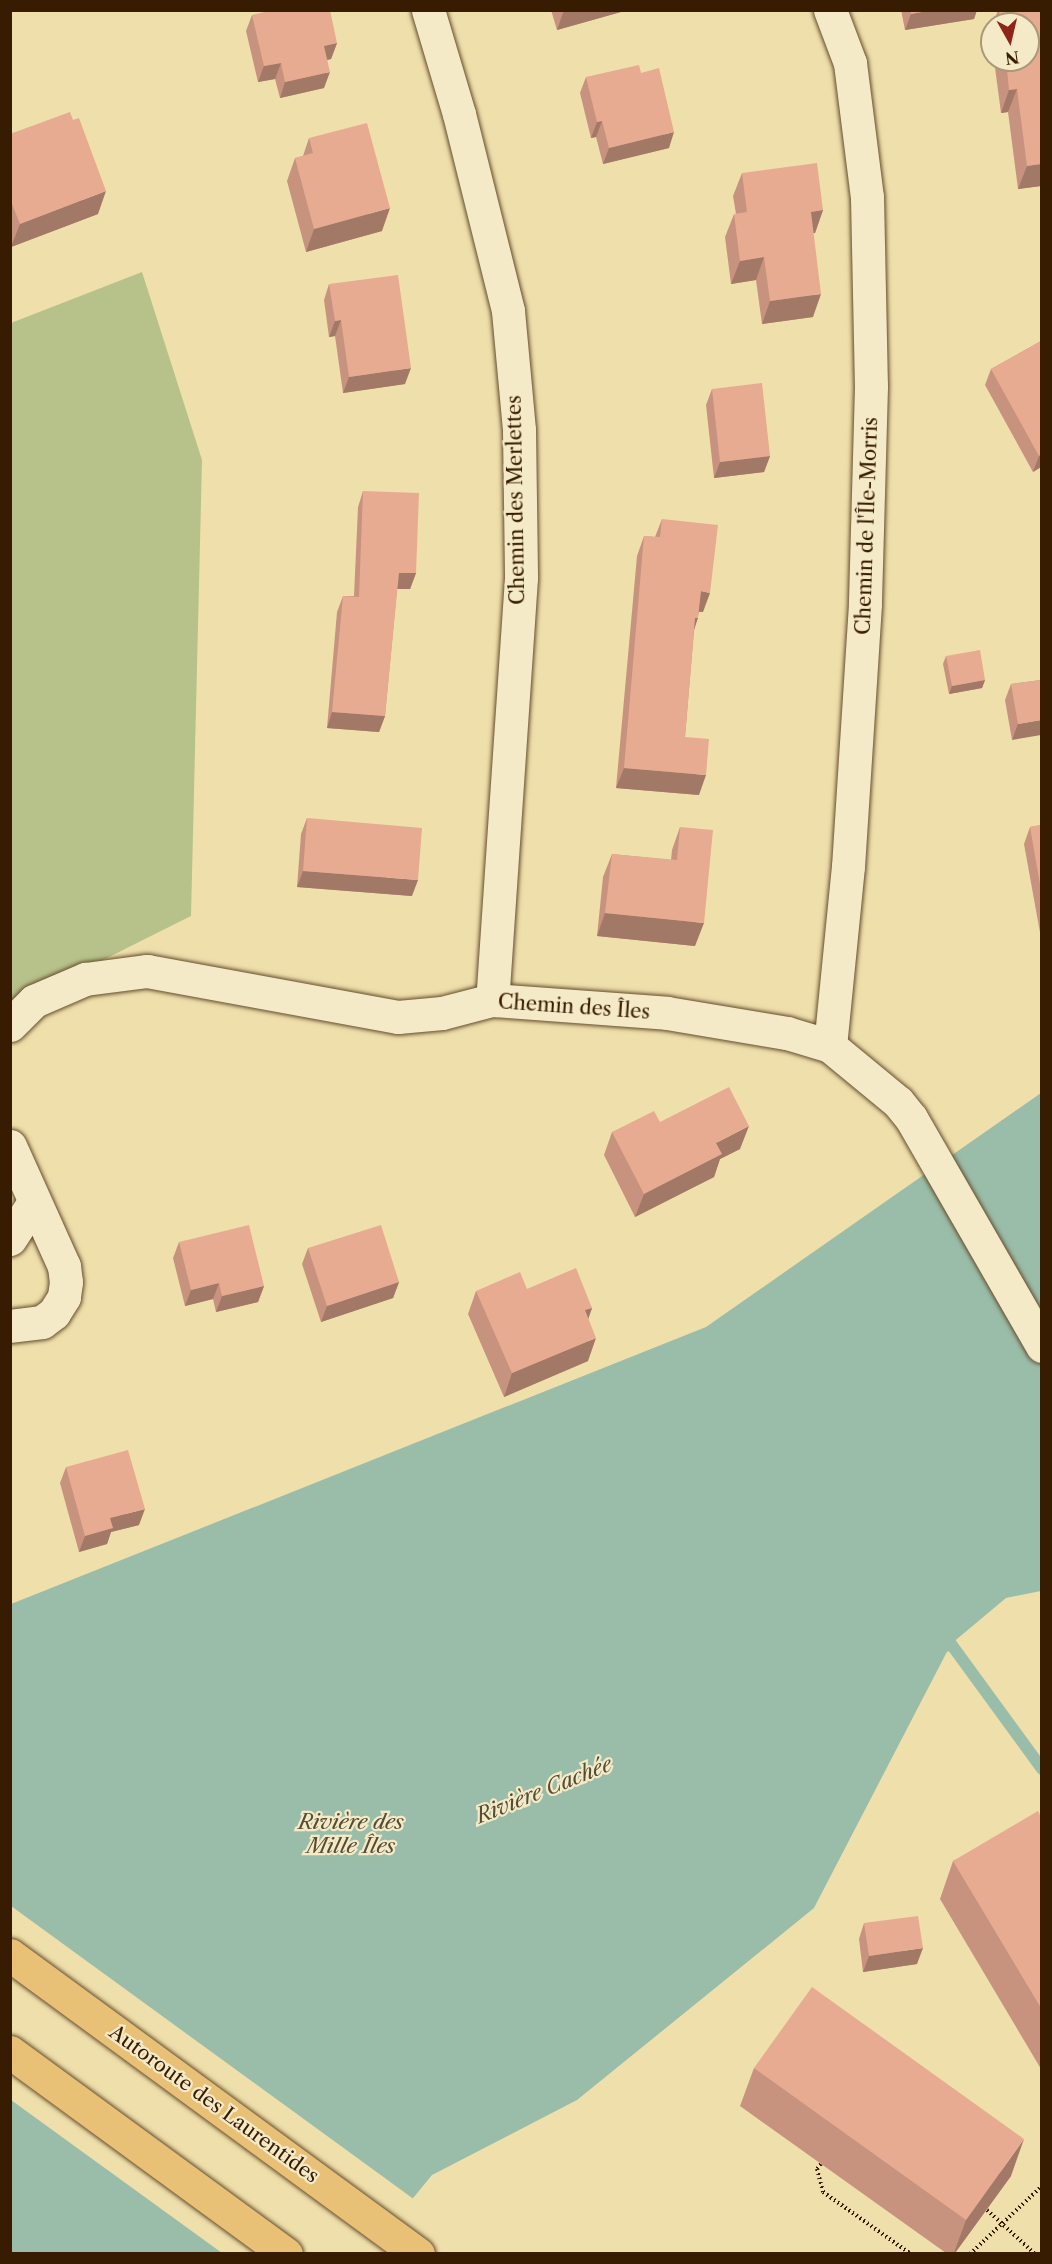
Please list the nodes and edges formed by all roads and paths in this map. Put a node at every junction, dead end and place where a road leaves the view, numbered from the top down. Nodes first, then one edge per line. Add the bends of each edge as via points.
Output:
1 (428, 10) edge
2 (830, 10) edge
3 (492, 1000) junction
4 (10, 1025) edge
5 (830, 1046) junction
6 (10, 1146) edge
7 (34, 1202) junction
8 (10, 1239) edge
9 (10, 1326) edge
10 (1041, 1346) edge
11 (10, 1955) edge
12 (10, 2052) edge
13 (821, 2164) dead end
14 (1041, 2186) edge
15 (987, 2210) edge
16 (1004, 2221) junction
17 (286, 2253) edge
18 (418, 2253) edge
19 (911, 2253) edge
20 (970, 2253) edge
21 (1035, 2253) edge

1 - 3 street, Chemin des Merlettes via 459,114 508,311 519,430 521,578
2 - 5 street, Chemin de l'Île-Morris via 850,63 867,197 871,386 865,604 848,866
3 - 4 street, Chemin des Îles via 442,1013 398,1017 147,971 85,979 33,1001
3 - 5 street, Chemin des Îles via 667,1013 787,1034
5 - 10 street, Chemin des Îles via 898,1102 911,1118
6 - 7 street
7 - 8 street
7 - 9 street via 64,1266 63,1297 54,1313 42,1322
11 - 18 highway, Autoroute des Laurentides
12 - 17 highway
13 - 19 path via 817,2169 823,2192
14 - 16 path
15 - 16 path
16 - 20 path
16 - 21 path

